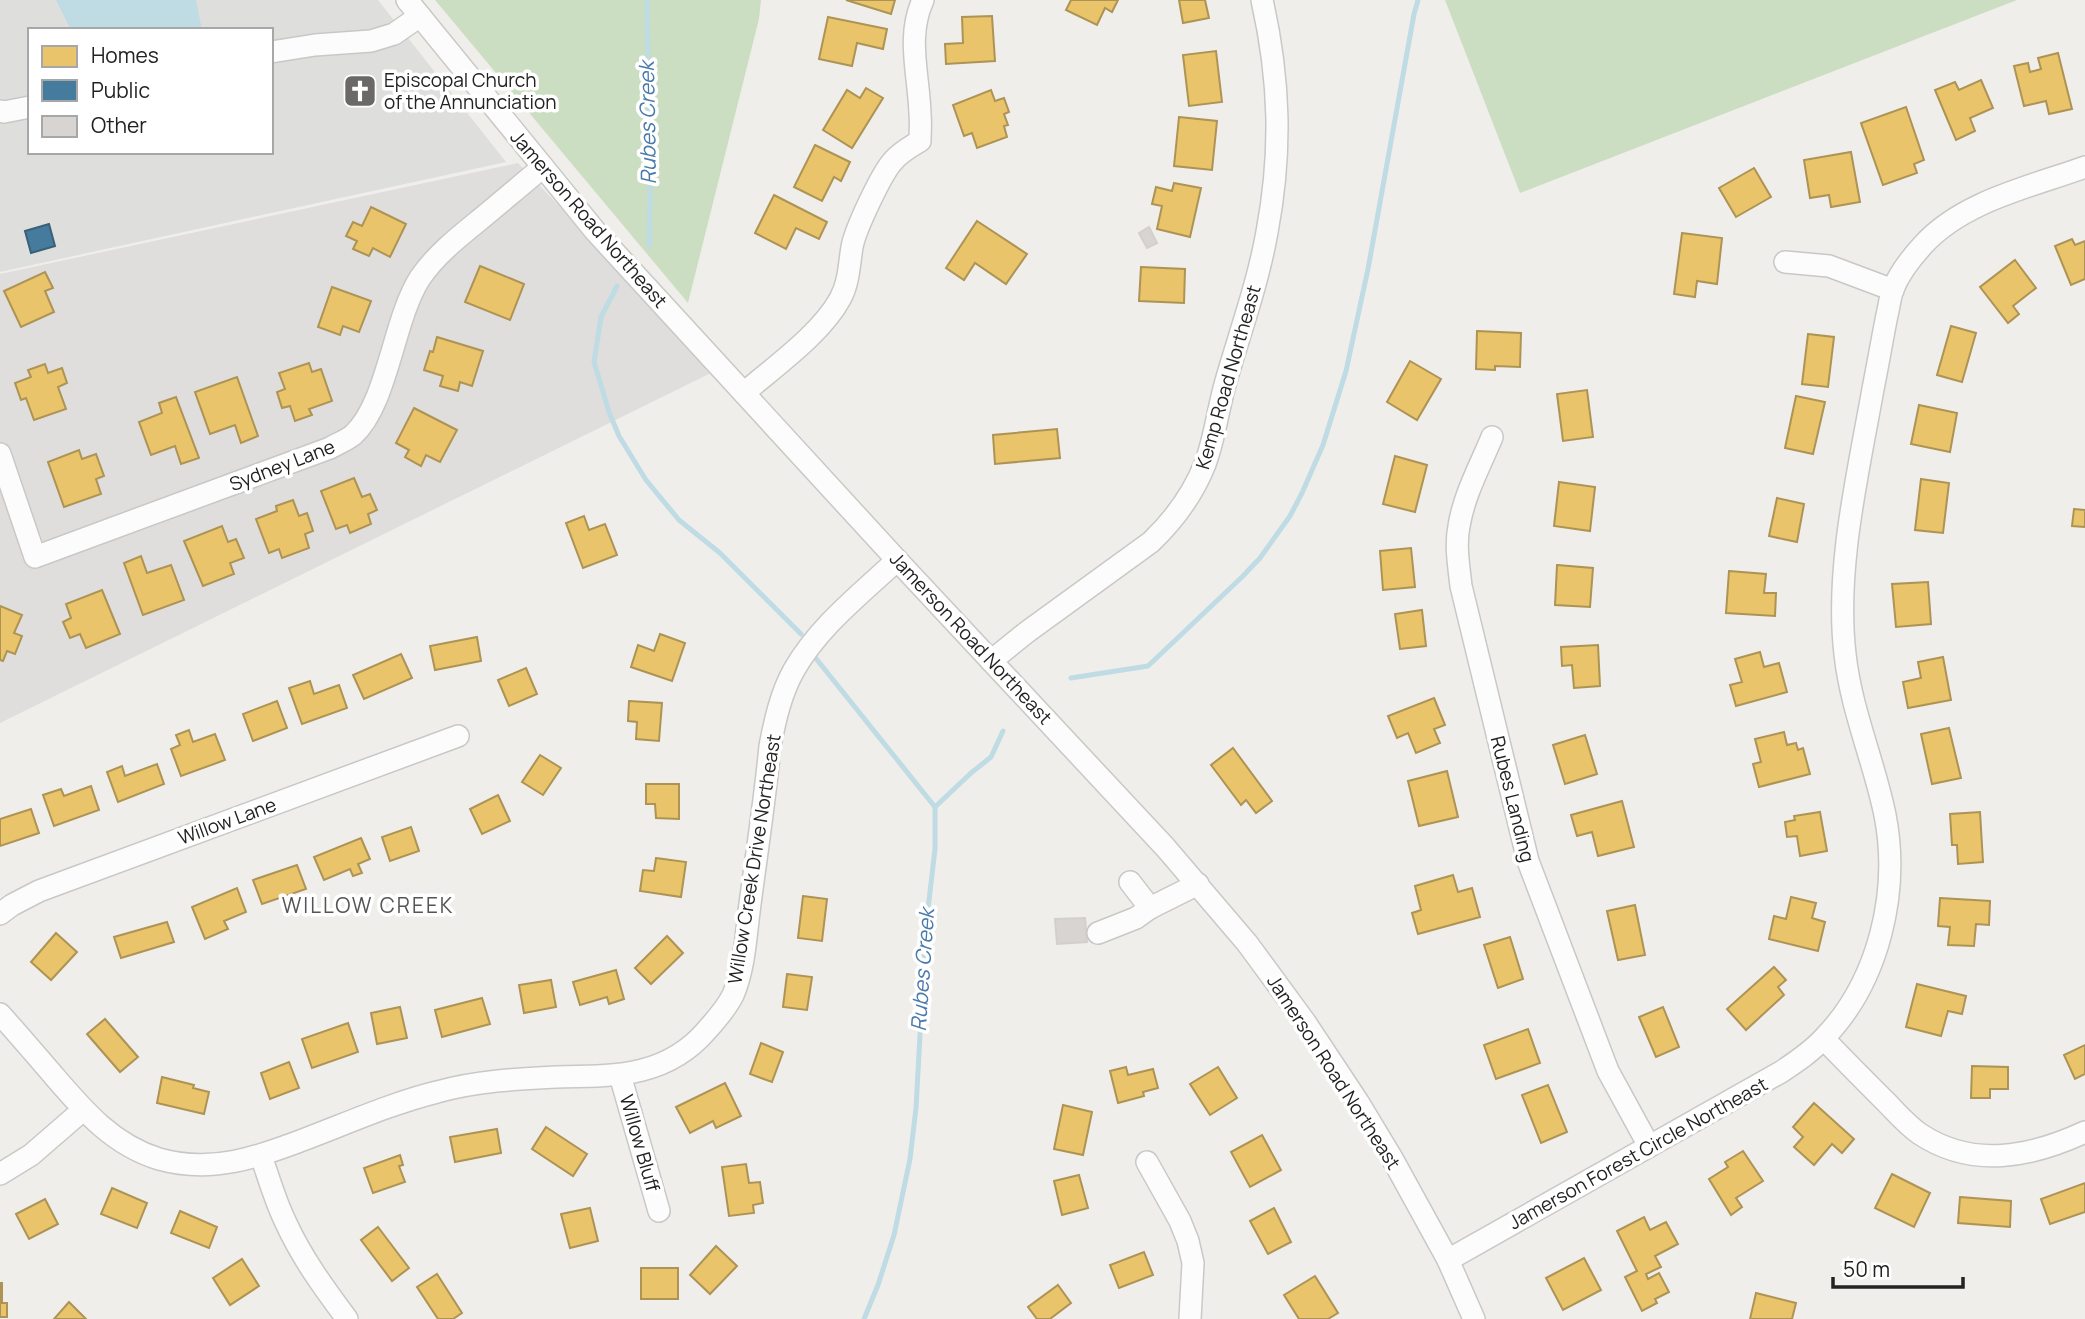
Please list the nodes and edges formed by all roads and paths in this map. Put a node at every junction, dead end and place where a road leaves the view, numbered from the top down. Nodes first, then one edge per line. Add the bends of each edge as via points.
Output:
1 (923, 0) edge
2 (1262, 0) edge
3 (414, 8) edge
4 (273, 52) edge
5 (28, 107) edge
6 (0, 111) edge
7 (543, 167) junction
8 (2085, 167) edge
9 (1784, 262) dead end
10 (1892, 290) junction
11 (744, 393) junction
12 (1492, 437) dead end
13 (0, 454) edge
14 (897, 560) junction
15 (991, 661) junction
16 (458, 736) dead end
17 (1130, 882) dead end
18 (1198, 884) junction
19 (1150, 908) junction
20 (0, 914) edge
21 (1098, 933) dead end
22 (0, 1014) edge
23 (1824, 1039) junction
24 (620, 1075) junction
25 (83, 1110) junction
26 (2085, 1132) edge
27 (1649, 1146) junction
28 (261, 1156) junction
29 (1147, 1162) dead end
30 (0, 1174) edge
31 (659, 1211) dead end
32 (1448, 1260) junction
33 (347, 1319) edge
34 (1190, 1319) edge
35 (1474, 1319) edge

1 - 11 street via 914,39 920,141 892,162 864,214 852,247 845,289 836,306
2 - 15 street, Kemp Road Northeast via 1277,85 1273,192 1257,275 1206,462 1167,527 1151,542
3 - 4 street via 394,34 371,41
3 - 7 street, Jamerson Road Northeast
5 - 6 street
7 - 11 street, Jamerson Road Northeast via 596,232
7 - 13 street, Sydney Lane via 433,261 402,317 379,389 363,422 352,436 330,448 35,558
8 - 10 street, Jamerson Forest Circle Northeast via 1974,207 1945,224 1922,246
9 - 10 street via 1829,266
10 - 23 street, Jamerson Forest Circle Northeast via 1846,550 1843,603 1844,653 1852,697 1890,848 1887,905 1871,965 1846,1011
11 - 14 street, Jamerson Road Northeast
12 - 27 street, Rubes Landing via 1458,527 1461,586 1528,861 1608,1071
14 - 15 street, Jamerson Road Northeast
14 - 24 street, Willow Creek Drive Northeast via 809,647 786,688 770,746 741,968 732,996 687,1049 667,1061
15 - 18 street, Jamerson Road Northeast
16 - 20 street, Willow Lane via 39,891
17 - 19 street
18 - 19 street
18 - 32 street, Jamerson Road Northeast via 1305,1022 1386,1148
19 - 21 street
22 - 25 street, Willow Creek Drive Northeast
23 - 26 street via 1919,1134 1946,1148 1994,1157 2024,1154
23 - 27 street, Jamerson Forest Circle Northeast via 1781,1072
24 - 28 street, Willow Creek Drive Northeast via 502,1080 446,1090
24 - 31 street, Willow Bluff
25 - 28 street, Willow Creek Drive Northeast via 119,1141 161,1159 209,1165
25 - 30 street via 31,1155
27 - 32 street, Jamerson Forest Circle Northeast
28 - 33 street via 297,1246
29 - 34 street via 1188,1241 1193,1263
32 - 35 street, Jamerson Road Northeast

